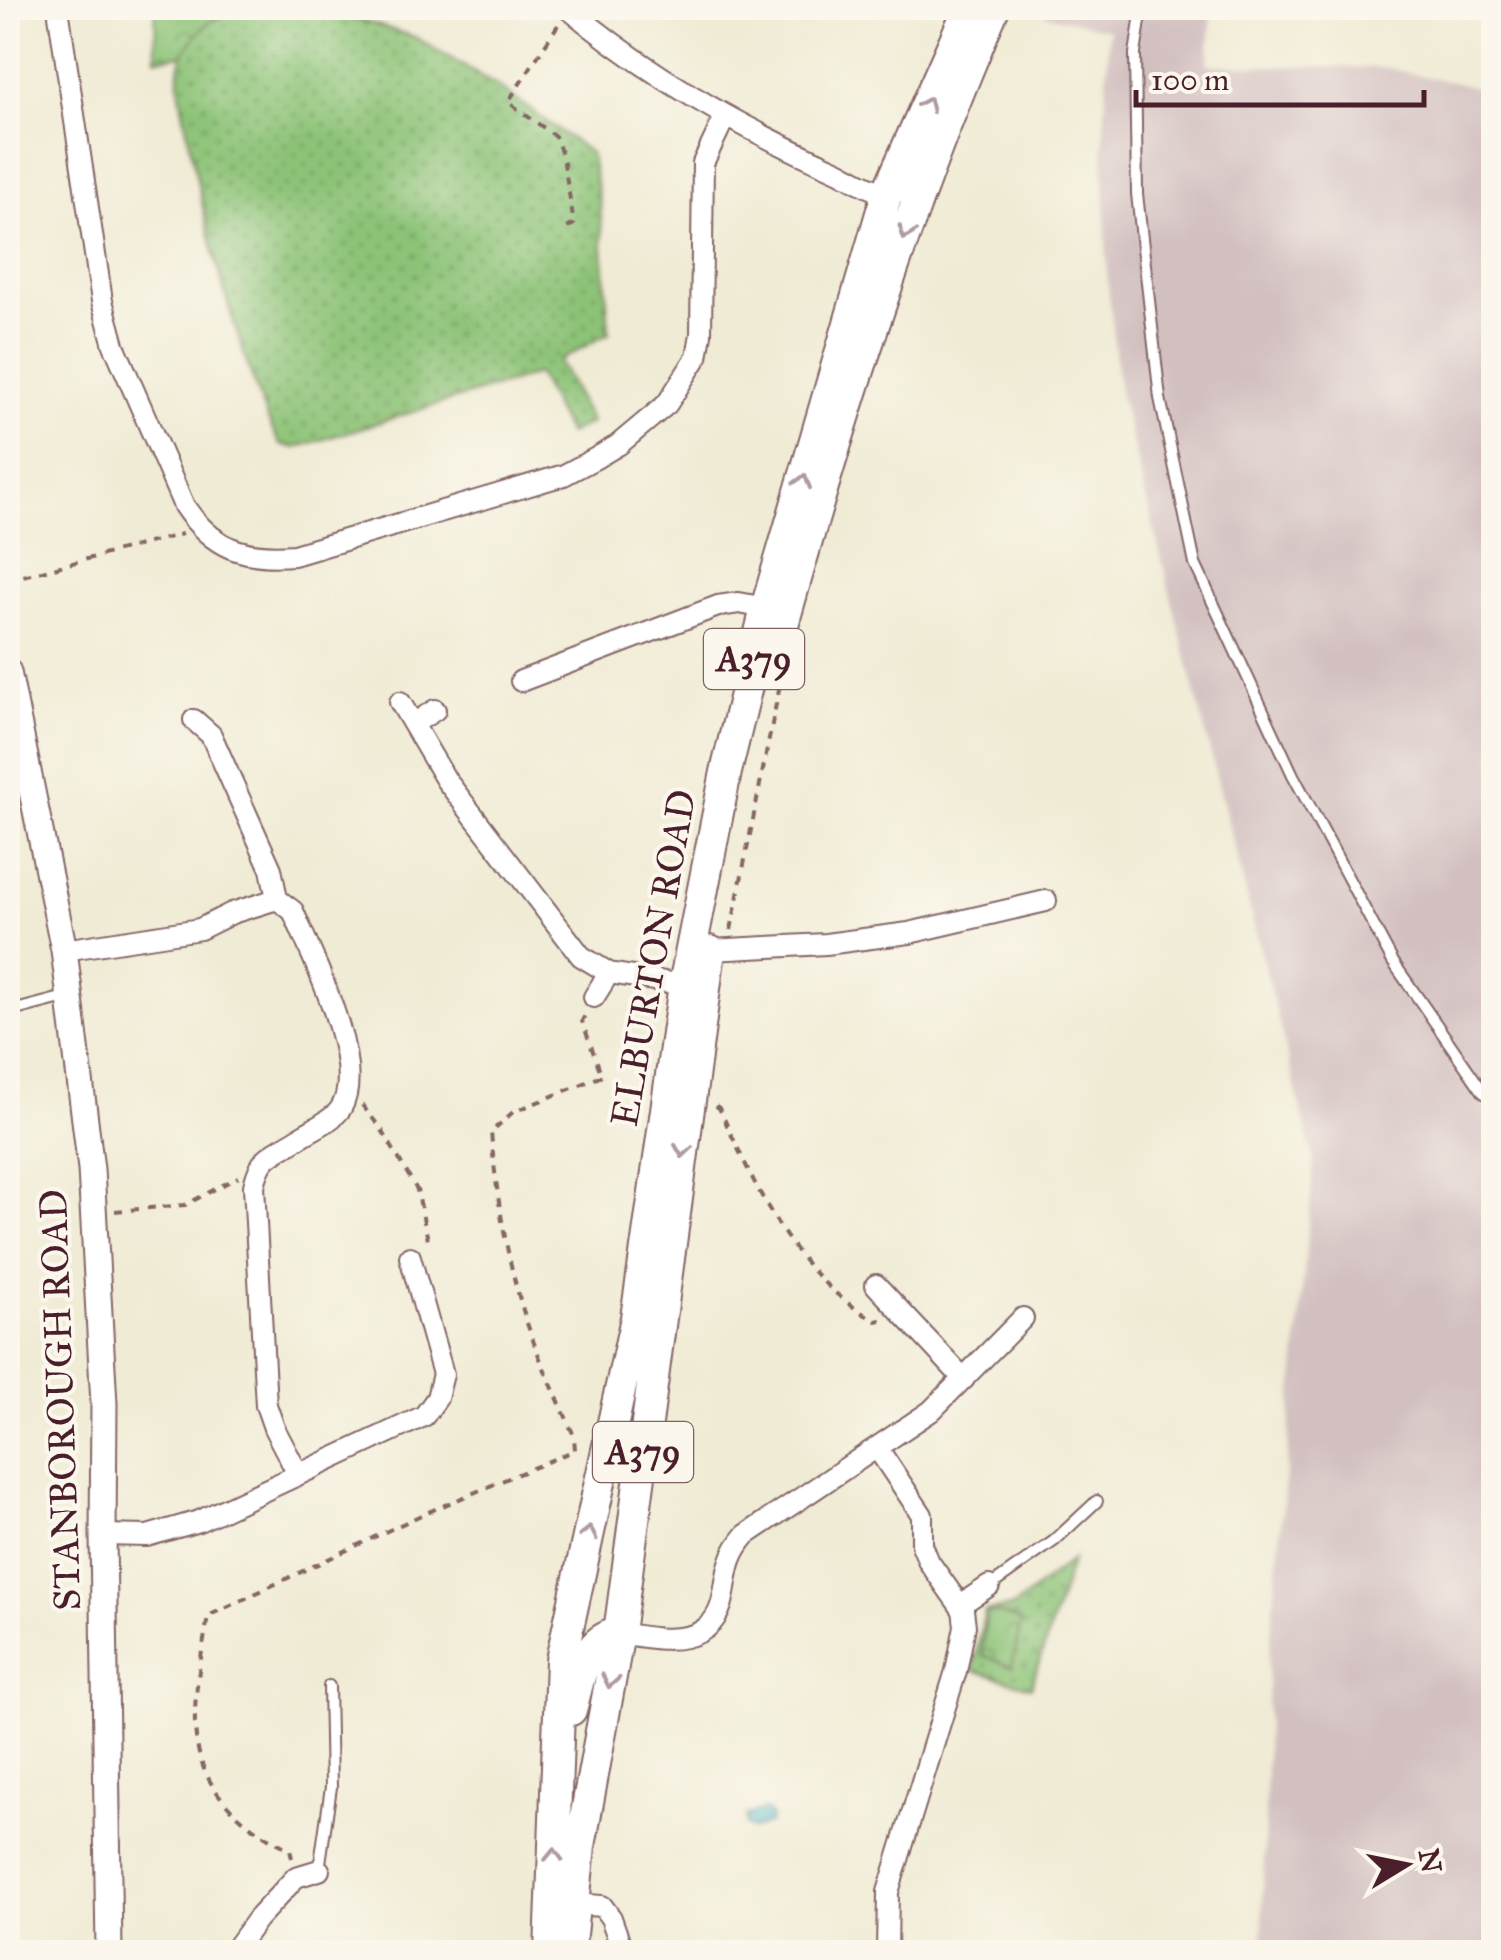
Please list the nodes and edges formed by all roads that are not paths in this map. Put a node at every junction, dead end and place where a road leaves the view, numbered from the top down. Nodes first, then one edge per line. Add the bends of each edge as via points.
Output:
1 (58, 8) edge
2 (568, 8) edge
3 (968, 8) edge
4 (994, 8) edge
5 (1142, 8) edge
6 (725, 118) junction
7 (934, 156) junction
8 (887, 193) junction
9 (766, 608) junction
10 (8, 672) edge
11 (522, 680) dead end
12 (400, 702) dead end
13 (435, 710) dead end
14 (194, 720) dead end
15 (414, 724) junction
16 (277, 899) junction
17 (1046, 901) dead end
18 (64, 950) junction
19 (710, 950) junction
20 (610, 973) junction
21 (684, 985) junction
22 (70, 996) junction
23 (594, 998) road end
24 (8, 1012) edge
25 (1484, 1093) dead end
26 (409, 1257) road end
27 (876, 1285) dead end
28 (1024, 1318) dead end
29 (964, 1379) junction
30 (878, 1449) junction
31 (298, 1474) junction
32 (1097, 1502) dead end
33 (634, 1522) junction
34 (102, 1535) junction
35 (989, 1586) joint
36 (574, 1600) junction
37 (960, 1605) junction
38 (619, 1633) junction
39 (330, 1686) dead end
40 (558, 1756) junction
41 (318, 1870) joint
42 (572, 1904) junction
43 (109, 1952) edge
44 (233, 1952) edge
45 (550, 1952) edge
46 (570, 1952) edge
47 (623, 1952) edge
48 (887, 1952) edge

1 - 6 street via 114,345 184,506 241,554 294,556 564,475 618,445 668,404 697,357 702,334 704,163
2 - 6 street via 649,72
8 -> 3 main road, ELBURTON ROAD / A379
4 - 7 main road, ELBURTON ROAD / A379
5 - 25 lane via 1135,54 1138,194 1160,398 1195,564 1293,774 1393,962
6 - 8 street
7 - 8 street via 908,188
7 -> 19 main road, ELBURTON ROAD / A379 via 889,279 778,645
9 -> 8 main road, ELBURTON ROAD / A379
9 - 11 street via 718,606
9 - 21 main road, ELBURTON ROAD / A379
10 - 18 street, STANBOROUGH ROAD
12 - 15 street
13 - 15 street
14 - 16 street via 211,735 271,869
15 - 20 street via 446,780 559,930 581,956
16 - 18 street via 200,929
16 - 31 street via 293,911 341,1030 348,1092 340,1111 270,1154 254,1186 266,1405
17 - 19 street via 909,934
18 - 22 street, STANBOROUGH ROAD
19 -> 33 main road, ELBURTON ROAD / A379
20 - 21 street
20 - 23 street
36 -> 21 main road, ELBURTON ROAD / A379 via 636,1318
22 - 24 lane
22 - 34 street, STANBOROUGH ROAD via 94,1213 104,1404
26 - 31 street via 443,1374 438,1398 424,1416
27 - 29 street
28 - 29 street
29 - 30 street
30 - 37 street via 922,1514 922,1546
30 - 38 street via 746,1535 726,1568 718,1615 696,1634 654,1639
31 - 34 street via 165,1533
32 - 35 lane
33 - 36 main road, A379 via 618,1596 602,1606
33 - 38 main road, ELBURTON ROAD / A379
34 - 43 street, STANBOROUGH ROAD
35 - 37 street
36 - 40 main road, ELBURTON ROAD / A379 via 561,1660
37 - 48 street via 963,1646 888,1892
38 - 40 main road, A379 via 589,1649
38 -> 42 main road, ELBURTON ROAD / A379
39 - 41 lane via 331,1788
45 -> 40 main road, ELBURTON ROAD / A379
41 - 44 street via 296,1877
42 - 46 main road, ELBURTON ROAD / A379
42 - 47 street via 602,1906

